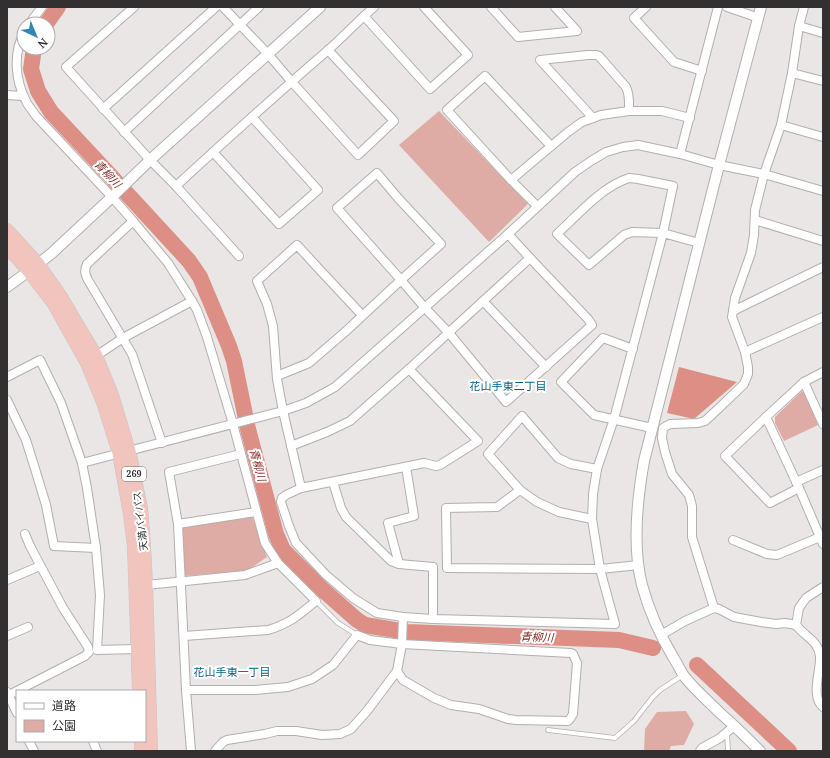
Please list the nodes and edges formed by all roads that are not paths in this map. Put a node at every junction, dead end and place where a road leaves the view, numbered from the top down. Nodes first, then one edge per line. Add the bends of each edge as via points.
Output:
1 (42, 7) edge
2 (134, 7) edge
3 (216, 7) edge
4 (223, 7) edge
5 (259, 7) edge
6 (320, 7) edge
7 (374, 7) edge
8 (424, 7) edge
9 (491, 7) edge
10 (555, 7) edge
11 (646, 7) edge
12 (718, 7) edge
13 (727, 7) edge
14 (761, 7) edge
15 (804, 7) edge
16 (35, 16) edge
17 (364, 16) junction
18 (759, 18) junction
19 (240, 25) junction
20 (799, 26) junction
21 (823, 33) edge
22 (328, 50) junction
23 (268, 54) junction
24 (17, 56) edge
25 (702, 71) junction
26 (792, 73) junction
27 (291, 81) junction
28 (823, 81) edge
29 (7, 95) edge
30 (23, 96) junction
31 (103, 109) junction
32 (629, 111) junction
33 (252, 117) junction
34 (592, 118) junction
35 (690, 118) junction
36 (780, 125) junction
37 (124, 132) junction
38 (823, 137) edge
39 (551, 146) junction
40 (213, 152) junction
41 (680, 154) junction
42 (150, 160) junction
43 (719, 164) junction
44 (764, 174) junction
45 (511, 180) junction
46 (176, 186) junction
47 (823, 191) edge
48 (114, 196) junction
49 (537, 206) junction
50 (755, 220) junction
51 (133, 221) junction
52 (7, 230) edge
53 (663, 233) junction
54 (508, 234) junction
55 (823, 240) edge
56 (699, 243) junction
57 (7, 247) edge
58 (239, 256) dead end
59 (530, 258) junction
60 (823, 267) edge
61 (34, 268) junction
62 (401, 280) junction
63 (7, 287) edge
64 (192, 301) junction
65 (483, 301) junction
66 (425, 308) junction
67 (733, 311) junction
68 (362, 315) junction
69 (823, 317) edge
70 (449, 333) junction
71 (123, 338) junction
72 (633, 349) junction
73 (745, 352) junction
74 (96, 356) junction
75 (546, 367) junction
76 (409, 369) junction
77 (823, 372) edge
78 (277, 376) junction
79 (7, 377) edge
80 (804, 382) junction
81 (7, 400) edge
82 (283, 412) junction
83 (766, 417) junction
84 (614, 420) junction
85 (233, 424) junction
86 (823, 424) edge
87 (652, 428) junction
88 (162, 442) junction
89 (291, 446) junction
90 (124, 452) junction
91 (241, 454) junction
92 (82, 463) junction
93 (406, 467) junction
94 (597, 469) junction
95 (823, 470) edge
96 (333, 482) junction
97 (797, 485) junction
98 (301, 488) junction
99 (520, 490) junction
100 (256, 512) junction
101 (592, 519) junction
102 (178, 524) junction
103 (25, 534) dead end
104 (733, 540) dead end
105 (821, 540) edge
106 (96, 548) junction
107 (278, 563) junction
108 (398, 564) junction
109 (639, 565) junction
110 (40, 566) junction
111 (600, 569) junction
112 (7, 580) edge
113 (181, 581) junction
114 (146, 585) junction
115 (823, 587) edge
116 (316, 601) junction
117 (714, 608) junction
118 (403, 617) junction
119 (433, 619) junction
120 (796, 626) junction
121 (28, 627) dead end
122 (356, 635) junction
123 (661, 635) junction
124 (7, 636) edge
125 (184, 636) junction
126 (402, 644) junction
127 (138, 649) junction
128 (397, 671) junction
129 (683, 675) junction
130 (139, 690) edge
131 (186, 690) junction
132 (8, 693) edge
133 (823, 707) edge
134 (16, 712) edge
135 (730, 729) junction
136 (548, 730) dead end
137 (30, 742) edge
138 (34, 751) edge
139 (152, 751) edge
140 (191, 751) edge
141 (215, 751) edge
142 (700, 751) edge
143 (728, 751) edge
144 (760, 751) edge

1 - 16 street
2 - 31 street via 66,67
3 - 31 street
4 - 19 street
5 - 19 street
6 - 23 street
7 - 17 street
8 - 17 street via 468,56 430,89
9 - 10 street via 518,37 577,31
11 - 25 street via 634,18 674,62
12 - 25 street
13 - 18 street
14 - 18 street
15 - 20 street
17 - 22 street
18 - 43 street
19 - 23 street
19 - 37 street
20 - 21 street
20 - 26 street
22 - 27 street
22 - 27 street via 394,121 358,155
23 - 27 street
23 - 42 street
24 - 30 street
25 - 35 street
26 - 28 street
26 - 36 street
27 - 33 street
29 - 30 street
30 - 48 street via 36,116
31 - 37 street
32 - 34 street
32 - 34 street via 630,100 626,87 599,56 540,60
32 - 35 street via 662,111
33 - 40 street
33 - 40 street via 318,190 279,224
34 - 39 street via 582,122
35 - 41 street
36 - 38 street
36 - 44 street
37 - 42 street
39 - 45 street
39 - 45 street via 485,76 447,110
40 - 46 street
41 - 43 street
41 - 49 street via 638,145 623,146 606,152 575,172
42 - 46 street
42 - 48 street
43 - 44 street
43 - 56 street
44 - 47 street
44 - 50 street
45 - 49 street
46 - 58 street
48 - 51 street
48 - 61 street
49 - 54 street
50 - 55 street
50 - 67 street via 751,252
51 - 64 street via 168,263
51 - 71 street via 85,268 88,280
52 - 61 highway, 天満バイパス / 269
53 - 53 street via 632,232 624,235 589,265 557,234 598,196 629,178 673,186
53 - 56 street
53 - 72 street
54 - 59 street
54 - 66 street
56 - 87 street
57 - 61 highway, 天満バイパス / 269
59 - 65 street
59 - 75 street via 592,325
60 - 67 street
61 - 63 street
61 - 74 highway, 天満バイパス / 269 via 61,296
61 - 90 highway, 天満バイパス / 269 via 87,363
62 - 62 street via 441,244 377,173 337,208
62 - 66 street
62 - 68 street
64 - 71 street
64 - 85 street via 204,325
65 - 70 street
65 - 75 street
66 - 70 street
66 - 82 street via 335,388
67 - 73 street via 732,317
68 - 78 street via 309,363
68 - 78 street via 297,245 257,281 273,326
69 - 73 street
70 - 75 street via 506,402
70 - 76 street
71 - 74 street
71 - 88 street via 132,354
72 - 84 street
72 - 84 street via 603,338 561,382 594,415
73 - 117 street via 748,374 744,384 718,409 705,421 670,424 663,428 662,438 672,474 689,495 692,506 692,537
74 - 90 highway, 天満バイパス / 269 via 112,395
76 - 89 street via 350,421
76 - 93 street via 478,441 440,465 424,463
77 - 80 street
78 - 82 street
79 - 92 street via 40,360 61,403
80 - 83 street
80 - 86 street
81 - 106 street via 26,440 46,505 54,546
82 - 85 street
82 - 89 street
83 - 97 street
83 - 97 street via 725,456 770,503
84 - 87 street
84 - 94 street
85 - 88 street
85 - 91 street
87 - 109 street via 639,488
88 - 90 street
89 - 98 street
90 - 92 street
90 - 114 highway, 天満バイパス / 269 via 141,508
90 - 127 highway, 天満バイパス / 269 via 134,546
91 - 100 street
91 - 102 street via 169,472
92 - 106 street
93 - 96 street
93 - 108 street via 414,516 388,523
94 - 99 street via 571,464 558,458 522,416 488,454
94 - 101 street
95 - 97 street
96 - 98 street
96 - 108 street via 346,517 391,561
97 - 105 street
98 - 118 street via 286,495 281,502 296,544 353,598 377,613
99 - 101 street via 537,502 559,512
99 - 111 street via 497,507 446,508 447,568
100 - 102 street
100 - 107 street via 265,543
101 - 111 street
102 - 113 street
103 - 110 street
104 - 105 street via 767,554 776,555
106 - 127 street via 100,595 97,650
107 - 113 street via 245,575
107 - 116 street
108 - 119 street via 433,567
109 - 111 street
109 - 123 street via 647,602
110 - 112 street
110 - 132 street via 89,652
111 - 119 street via 615,624
113 - 114 street
113 - 125 street
114 - 139 highway, 天満バイパス / 269
115 - 120 street via 806,598 799,608
116 - 122 lane via 338,623
116 - 125 street via 294,619 268,630
117 - 120 street via 734,617
117 - 123 street
118 - 119 street
118 - 126 street
120 - 133 street via 815,643 820,656 817,697
121 - 124 street
122 - 126 street via 370,640
122 - 131 street via 333,665 312,679 288,687 255,690
123 - 129 street
125 - 131 street
126 - 128 street
126 - 128 street via 571,652 577,663 573,714 568,721 508,719 479,709 451,705 434,698 403,680
127 - 130 highway, 天満バイパス / 269
128 - 141 street via 367,711 346,732 322,735 277,731 227,740
129 - 135 street
129 - 136 lane via 660,690 634,721 615,738
131 - 140 street
132 - 134 street
135 - 142 street
135 - 143 lane
135 - 144 street
137 - 138 street

